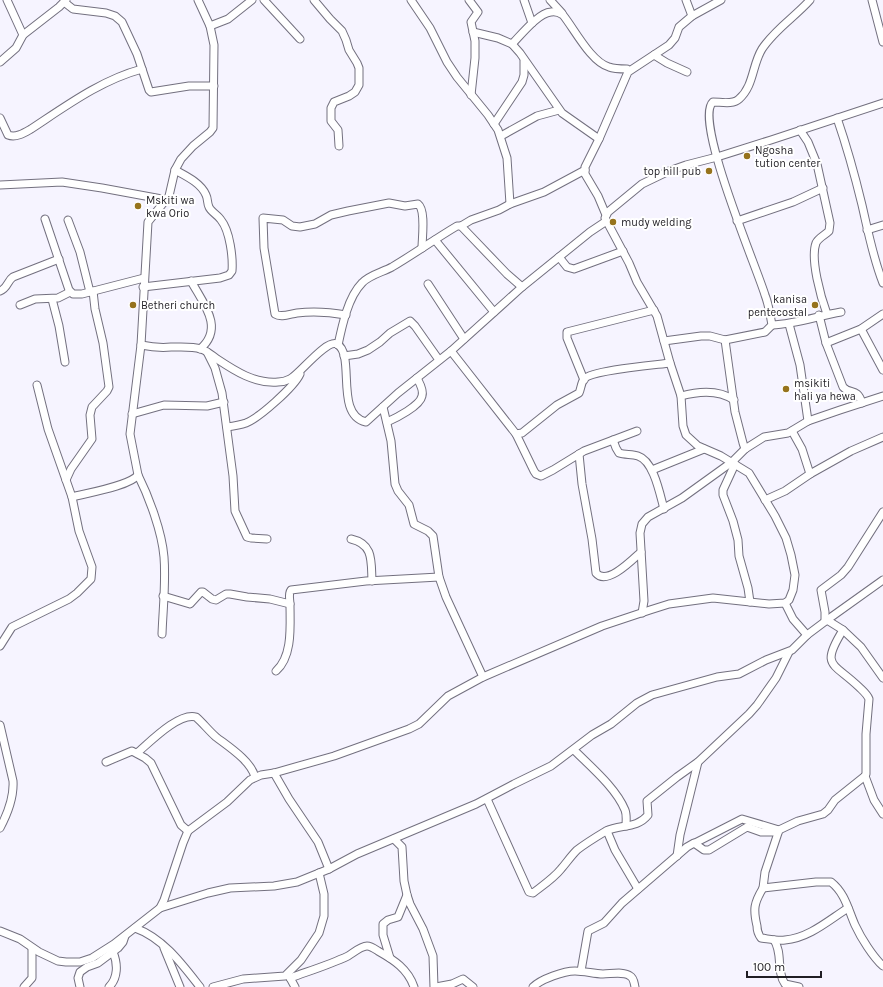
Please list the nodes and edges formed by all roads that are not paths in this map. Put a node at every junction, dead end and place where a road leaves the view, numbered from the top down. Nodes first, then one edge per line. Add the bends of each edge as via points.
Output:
1 (7, 0) edge
2 (198, 0) edge
3 (252, 0) edge
4 (264, 0) edge
5 (314, 0) edge
6 (411, 0) edge
7 (469, 0) edge
8 (524, 0) edge
9 (550, 0) edge
10 (686, 0) edge
11 (721, 0) edge
12 (810, 0) edge
13 (872, 0) edge
14 (65, 1) edge
15 (563, 15) junction
16 (692, 16) junction
17 (532, 23) junction
18 (210, 26) junction
19 (473, 32) junction
20 (23, 35) junction
21 (300, 39) dead end
22 (883, 42) edge
23 (512, 44) junction
24 (654, 55) junction
25 (524, 60) junction
26 (0, 62) edge
27 (142, 69) junction
28 (627, 69) dead end
29 (687, 72) dead end
30 (214, 86) junction
31 (471, 95) junction
32 (883, 102) edge
33 (559, 110) junction
34 (0, 118) edge
35 (837, 118) junction
36 (494, 124) junction
37 (800, 130) junction
38 (501, 136) junction
39 (599, 139) junction
40 (339, 146) dead end
41 (717, 158) junction
42 (175, 170) junction
43 (585, 170) junction
44 (0, 185) edge
45 (823, 188) junction
46 (167, 200) junction
47 (510, 204) junction
48 (606, 218) junction
49 (45, 219) dead end
50 (68, 220) dead end
51 (737, 221) junction
52 (883, 225) edge
53 (461, 226) junction
54 (867, 230) junction
55 (435, 240) junction
56 (422, 248) junction
57 (623, 251) junction
58 (559, 257) junction
59 (59, 259) junction
60 (881, 271) edge
61 (144, 278) junction
62 (191, 282) junction
63 (883, 283) edge
64 (428, 284) dead end
65 (143, 287) junction
66 (522, 287) junction
67 (0, 290) edge
68 (70, 292) junction
69 (92, 292) junction
70 (52, 299) junction
71 (20, 305) dead end
72 (654, 310) junction
73 (494, 312) junction
74 (841, 312) dead end
75 (883, 314) edge
76 (346, 315) junction
77 (823, 315) junction
78 (789, 324) junction
79 (772, 325) junction
80 (861, 329) junction
81 (464, 339) junction
82 (725, 340) junction
83 (664, 341) junction
84 (826, 343) junction
85 (338, 345) junction
86 (140, 346) junction
87 (204, 350) junction
88 (451, 351) junction
89 (344, 356) junction
90 (439, 360) junction
91 (65, 362) dead end
92 (670, 363) junction
93 (302, 370) junction
94 (883, 370) edge
95 (417, 378) junction
96 (584, 380) junction
97 (37, 385) dead end
98 (681, 396) junction
99 (883, 396) edge
100 (734, 400) junction
101 (224, 402) junction
102 (862, 402) junction
103 (383, 407) junction
104 (132, 414) junction
105 (808, 421) junction
106 (387, 422) junction
107 (227, 427) junction
108 (637, 431) dead end
109 (792, 431) junction
110 (516, 434) junction
111 (883, 437) edge
112 (613, 440) junction
113 (704, 449) junction
114 (745, 449) junction
115 (579, 454) junction
116 (734, 463) junction
117 (652, 470) junction
118 (810, 474) junction
119 (138, 475) junction
120 (66, 480) junction
121 (72, 497) junction
122 (765, 500) junction
123 (664, 509) junction
124 (883, 512) edge
125 (267, 539) dead end
126 (350, 539) dead end
127 (641, 552) junction
128 (439, 577) junction
129 (883, 580) edge
130 (372, 582) junction
131 (163, 596) junction
132 (750, 602) junction
133 (785, 603) junction
134 (290, 604) junction
135 (642, 613) junction
136 (826, 621) junction
137 (843, 630) junction
138 (162, 634) dead end
139 (808, 635) junction
140 (0, 646) edge
141 (789, 652) junction
142 (276, 671) dead end
143 (483, 677) junction
144 (883, 678) edge
145 (0, 724) edge
146 (574, 750) junction
147 (138, 753) junction
148 (106, 762) dead end
149 (698, 762) junction
150 (274, 773) junction
151 (865, 776) junction
152 (255, 777) junction
153 (487, 799) junction
154 (883, 814) edge
155 (626, 826) junction
156 (0, 828) edge
157 (188, 831) junction
158 (607, 831) junction
159 (778, 831) junction
160 (394, 839) junction
161 (695, 843) junction
162 (677, 856) junction
163 (329, 869) junction
164 (319, 873) junction
165 (763, 888) junction
166 (638, 889) junction
167 (407, 895) junction
168 (160, 908) junction
169 (848, 908) junction
170 (134, 928) junction
171 (0, 931) edge
172 (125, 936) junction
173 (774, 940) junction
174 (162, 944) junction
175 (32, 948) junction
176 (113, 952) junction
177 (390, 958) junction
178 (883, 966) edge
179 (581, 971) junction
180 (289, 976) junction
181 (24, 987) edge
182 (80, 987) edge
183 (109, 987) edge
184 (180, 987) edge
185 (200, 987) edge
186 (213, 987) edge
187 (295, 987) edge
188 (414, 987) edge
189 (435, 987) edge
190 (473, 987) edge
191 (533, 987) edge
192 (635, 987) edge
193 (799, 987) edge

1 - 20 street
2 - 18 street
3 - 18 street via 228,19
4 - 21 street
5 - 40 street via 344,34 359,68 355,92 334,102 330,108 331,121 339,133
6 - 31 street via 422,14 447,62
7 - 19 street via 478,12 471,22
8 - 17 street
9 - 15 street
10 - 16 street
11 - 16 street
12 - 41 street via 762,49 747,89 739,99 733,102 713,102 710,105 709,129
13 - 22 street
14 - 20 street
14 - 27 street via 73,9 106,13 122,22
15 - 17 street via 551,12
15 - 28 street via 587,50 600,61 609,67
16 - 24 street via 679,27 672,41
17 - 23 street
18 - 30 street via 214,45
19 - 23 street
19 - 31 street via 475,58
20 - 26 street via 16,48
23 - 25 street
24 - 29 street
24 - 39 street via 628,72
25 - 33 street
25 - 36 street via 522,82
27 - 30 street via 151,92 189,86
27 - 34 street via 120,76 88,92 21,134 8,135
30 - 42 street via 212,130 181,159
31 - 36 street
32 - 35 street
33 - 38 street via 537,116
33 - 39 street
35 - 37 street
35 - 54 street via 855,177
36 - 38 street
37 - 41 street
37 - 45 street via 813,153
38 - 47 street via 507,158
39 - 43 street
41 - 48 street via 686,165 642,184
41 - 51 street
42 - 46 street
42 - 62 street via 203,189 208,206 225,226 231,256 232,271 229,274 220,278
43 - 47 street via 544,192
43 - 48 street
44 - 46 street via 62,182
45 - 51 street via 793,202
45 - 77 street via 830,229 815,246
46 - 61 street via 148,222
47 - 53 street
48 - 57 street
48 - 58 street
49 - 59 street
50 - 69 street
51 - 79 street via 765,295
52 - 54 street
53 - 55 street
53 - 66 street
54 - 60 street
55 - 56 street
55 - 73 street
56 - 76 street via 364,281 352,298
56 - 76 street via 423,223 421,206 418,204 405,206 389,203 331,215 315,224 300,227 292,226 283,220 262,218 264,248 275,314 279,316 321,312
57 - 58 street via 574,269 567,267
57 - 72 street via 637,282
58 - 66 street
59 - 67 street via 13,277 6,288
59 - 68 street
60 - 63 street
61 - 65 street
61 - 69 street
62 - 65 street
62 - 87 street via 213,326
64 - 81 street
65 - 86 street
66 - 73 street
68 - 69 street
68 - 70 street via 61,298
69 - 120 street via 109,387 92,408 92,439
70 - 71 street via 35,299
70 - 91 street
72 - 83 street
72 - 96 street via 568,332 567,338
73 - 81 street
74 - 77 street
75 - 80 street
76 - 85 street
77 - 78 street
77 - 84 street
78 - 79 street
78 - 105 street via 800,365
79 - 82 street via 765,332
80 - 84 street
80 - 94 street
81 - 88 street
82 - 83 street via 701,336
82 - 100 street
83 - 92 street
84 - 102 street via 843,387 858,394
85 - 89 street
85 - 93 street via 325,347
86 - 87 street
86 - 104 street
87 - 93 street via 240,373 260,381 287,381
87 - 101 street via 215,368
88 - 90 street
88 - 110 street
89 - 90 street via 368,350 390,332 410,321
89 - 103 street via 348,399 354,416 366,422
90 - 95 street
92 - 96 street via 604,372 589,375
92 - 98 street
93 - 107 street via 282,396 252,420
95 - 103 street
95 - 106 street via 423,394 420,401
96 - 110 street via 579,393 557,405 522,433
97 - 120 street via 48,429
98 - 100 street via 716,392
98 - 113 street via 686,435
99 - 102 street
100 - 114 street
101 - 104 street via 207,406 164,405
101 - 107 street
102 - 105 street
103 - 106 street
104 - 119 street via 130,434
105 - 109 street
106 - 128 street via 396,487 409,505 414,524 433,536
107 - 125 street via 235,511 247,537
108 - 112 street
109 - 114 street via 764,437
109 - 118 street via 802,449
110 - 115 street via 534,471 539,475
111 - 118 street
112 - 115 street
112 - 117 street via 619,453 640,457
113 - 116 street
113 - 117 street
114 - 116 street
115 - 127 street via 596,573 602,577 611,575
116 - 122 street via 752,477
116 - 123 street
116 - 132 street via 723,495 738,540
117 - 123 street
118 - 122 street via 785,491
119 - 121 street via 122,484
119 - 131 street via 150,504 164,555
120 - 121 street
121 - 140 street via 79,531 92,567 91,579 69,599 12,627
122 - 133 street via 786,538 791,555 795,576 793,590
123 - 127 street via 648,516 642,524
124 - 136 street via 848,567 822,590
126 - 130 street via 360,542 368,549
127 - 135 street via 644,601
128 - 130 street
128 - 143 street
129 - 136 street
130 - 134 street via 291,589
131 - 134 street via 190,604 203,592 215,600 230,594
131 - 138 street
132 - 133 street
132 - 135 street via 723,598 696,600 668,604
133 - 139 street via 793,619
134 - 142 street via 290,640 281,665
135 - 143 street via 602,626
136 - 137 street
136 - 139 street
137 - 144 street via 861,647
137 - 151 street via 835,642 830,659 868,697
139 - 141 street
141 - 146 street via 739,674 718,677 652,695 637,703
141 - 149 street via 776,678 757,705
143 - 150 street via 448,696 417,726 349,752
145 - 156 street via 14,790
146 - 153 street via 551,766
146 - 155 street via 602,778 620,801 626,813
147 - 148 street via 130,751
147 - 152 street via 179,720 192,716 251,767
147 - 157 street via 151,763 180,823
149 - 155 street via 647,801 648,815 643,820
149 - 162 street
150 - 152 street
150 - 163 street via 318,842
151 - 154 street via 874,800
151 - 159 street via 835,800 823,814 798,821
152 - 157 street
153 - 158 street via 530,893 558,872 578,849
153 - 160 street
155 - 158 street
157 - 168 street
158 - 166 street
159 - 161 street via 742,819
159 - 161 street via 761,832 747,827 709,850 704,850
159 - 165 street via 765,872
160 - 163 street
160 - 167 street via 402,847
161 - 162 street
162 - 166 street
163 - 164 street
164 - 168 street via 293,883 230,888
164 - 180 street via 325,906 319,933
165 - 169 street via 828,881 839,890
165 - 173 street via 754,906 754,915 761,938
166 - 179 street via 604,923 588,931
167 - 177 street via 398,917 383,924 383,934
167 - 189 street via 432,951
168 - 170 street
169 - 173 street via 811,932 791,940
169 - 178 street via 864,942
170 - 172 street
170 - 174 street
171 - 175 street via 20,939
172 - 175 street via 92,958 80,962 58,961
172 - 176 street via 121,946
173 - 193 street via 778,947 783,981 785,984
174 - 184 street
174 - 185 street
175 - 181 street via 32,978
176 - 182 street via 80,972
176 - 183 street via 116,978
177 - 180 street via 365,946 333,963
177 - 188 street via 402,967
179 - 191 street via 562,973
179 - 192 street via 629,975
180 - 186 street via 243,980
180 - 187 street
189 - 190 street via 463,979

